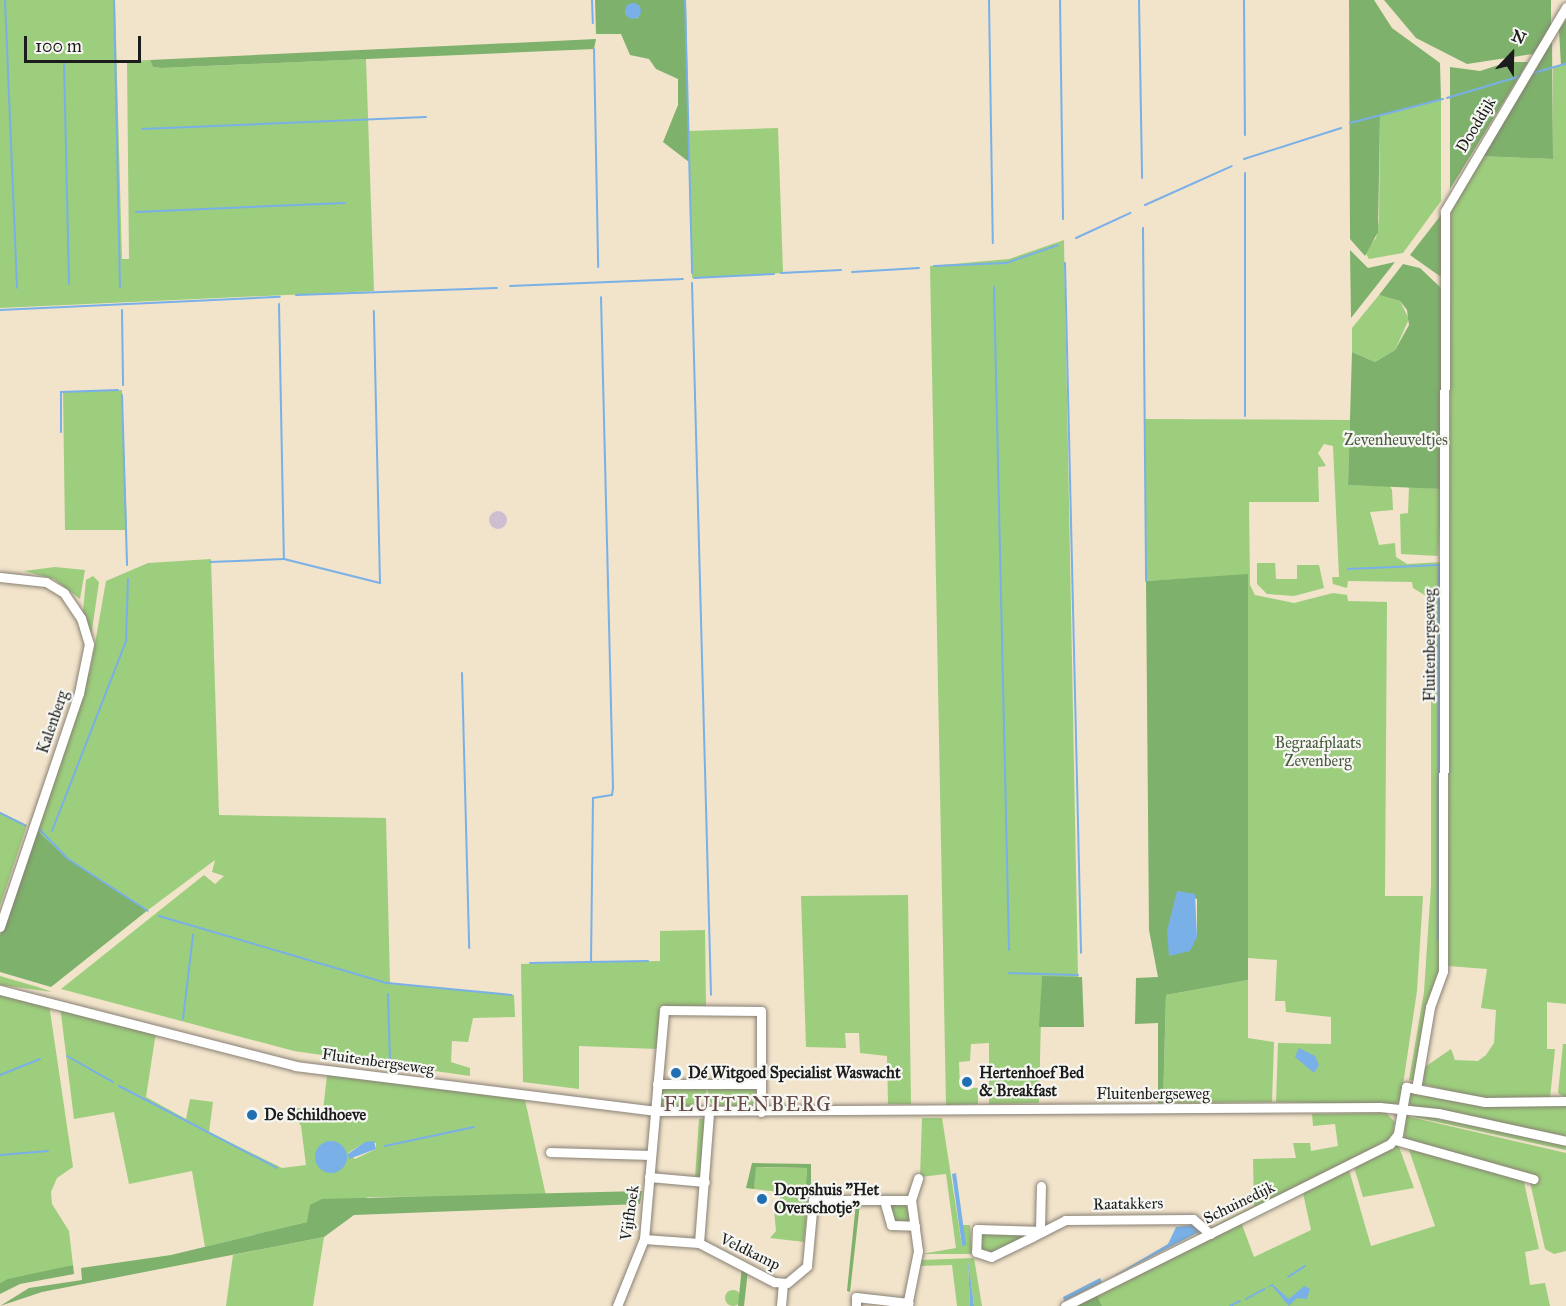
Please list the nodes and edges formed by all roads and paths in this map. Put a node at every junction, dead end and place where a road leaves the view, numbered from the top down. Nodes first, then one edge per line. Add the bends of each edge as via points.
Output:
1 (1566, 7) edge
2 (1450, 197) joint
3 (0, 577) edge
4 (0, 927) edge
5 (0, 990) edge
6 (657, 1084) junction
7 (761, 1084) junction
8 (1416, 1089) junction
9 (1566, 1101) edge
10 (1402, 1108) junction
11 (654, 1112) junction
12 (709, 1112) junction
13 (761, 1112) junction
14 (1395, 1140) junction
15 (1566, 1141) edge
16 (550, 1152) dead end
17 (651, 1155) junction
18 (649, 1177) junction
19 (918, 1178) dead end
20 (1534, 1179) dead end
21 (705, 1182) junction
22 (1041, 1186) dead end
23 (884, 1200) junction
24 (912, 1200) junction
25 (915, 1226) junction
26 (1041, 1230) junction
27 (1210, 1233) junction
28 (644, 1239) junction
29 (699, 1243) junction
30 (783, 1283) junction
31 (908, 1304) edge
32 (617, 1306) edge
33 (782, 1306) edge
34 (856, 1306) edge
35 (1065, 1306) edge

1 - 2 street, Dooddijk
2 - 8 street, Fluitenbergseweg via 1445,212 1443,971 1430,1006
3 - 4 street, Kalenberg via 46,582 63,593 81,618 89,644 79,693
5 - 11 street, Fluitenbergseweg via 295,1066
6 - 7 street
6 - 7 street, Vijfhoek via 664,1010 761,1011
6 - 11 street, Vijfhoek
7 - 13 street
8 - 9 street via 1485,1102
8 - 10 street, Fluitenbergseweg via 1406,1087
10 - 13 street, Fluitenbergseweg
10 - 14 street
10 - 15 street, Fluitenbergseweg
11 - 12 street, Fluitenbergseweg
11 - 17 street, Vijfhoek
12 - 13 street, Fluitenbergseweg
12 - 21 street
14 - 20 street
14 - 27 street, Schuinedijk
16 - 17 street
17 - 18 street, Vijfhoek
18 - 21 street
18 - 28 street, Vijfhoek
19 - 24 street
21 - 29 street
22 - 26 street
23 - 24 street, Veldkamp
23 - 25 street via 891,1225
23 - 30 street, Veldkamp via 813,1200 807,1266 800,1277
24 - 25 street
25 - 31 street via 918,1251
26 - 26 street, Raatakkers via 991,1257 976,1252 977,1229
26 - 27 street, Raatakkers via 1065,1220 1182,1218 1200,1221
27 - 35 street, Schuinedijk
28 - 29 street, Veldkamp
28 - 32 street, Vijfhoek
29 - 30 street, Veldkamp
30 - 33 street
31 - 34 street via 856,1297

